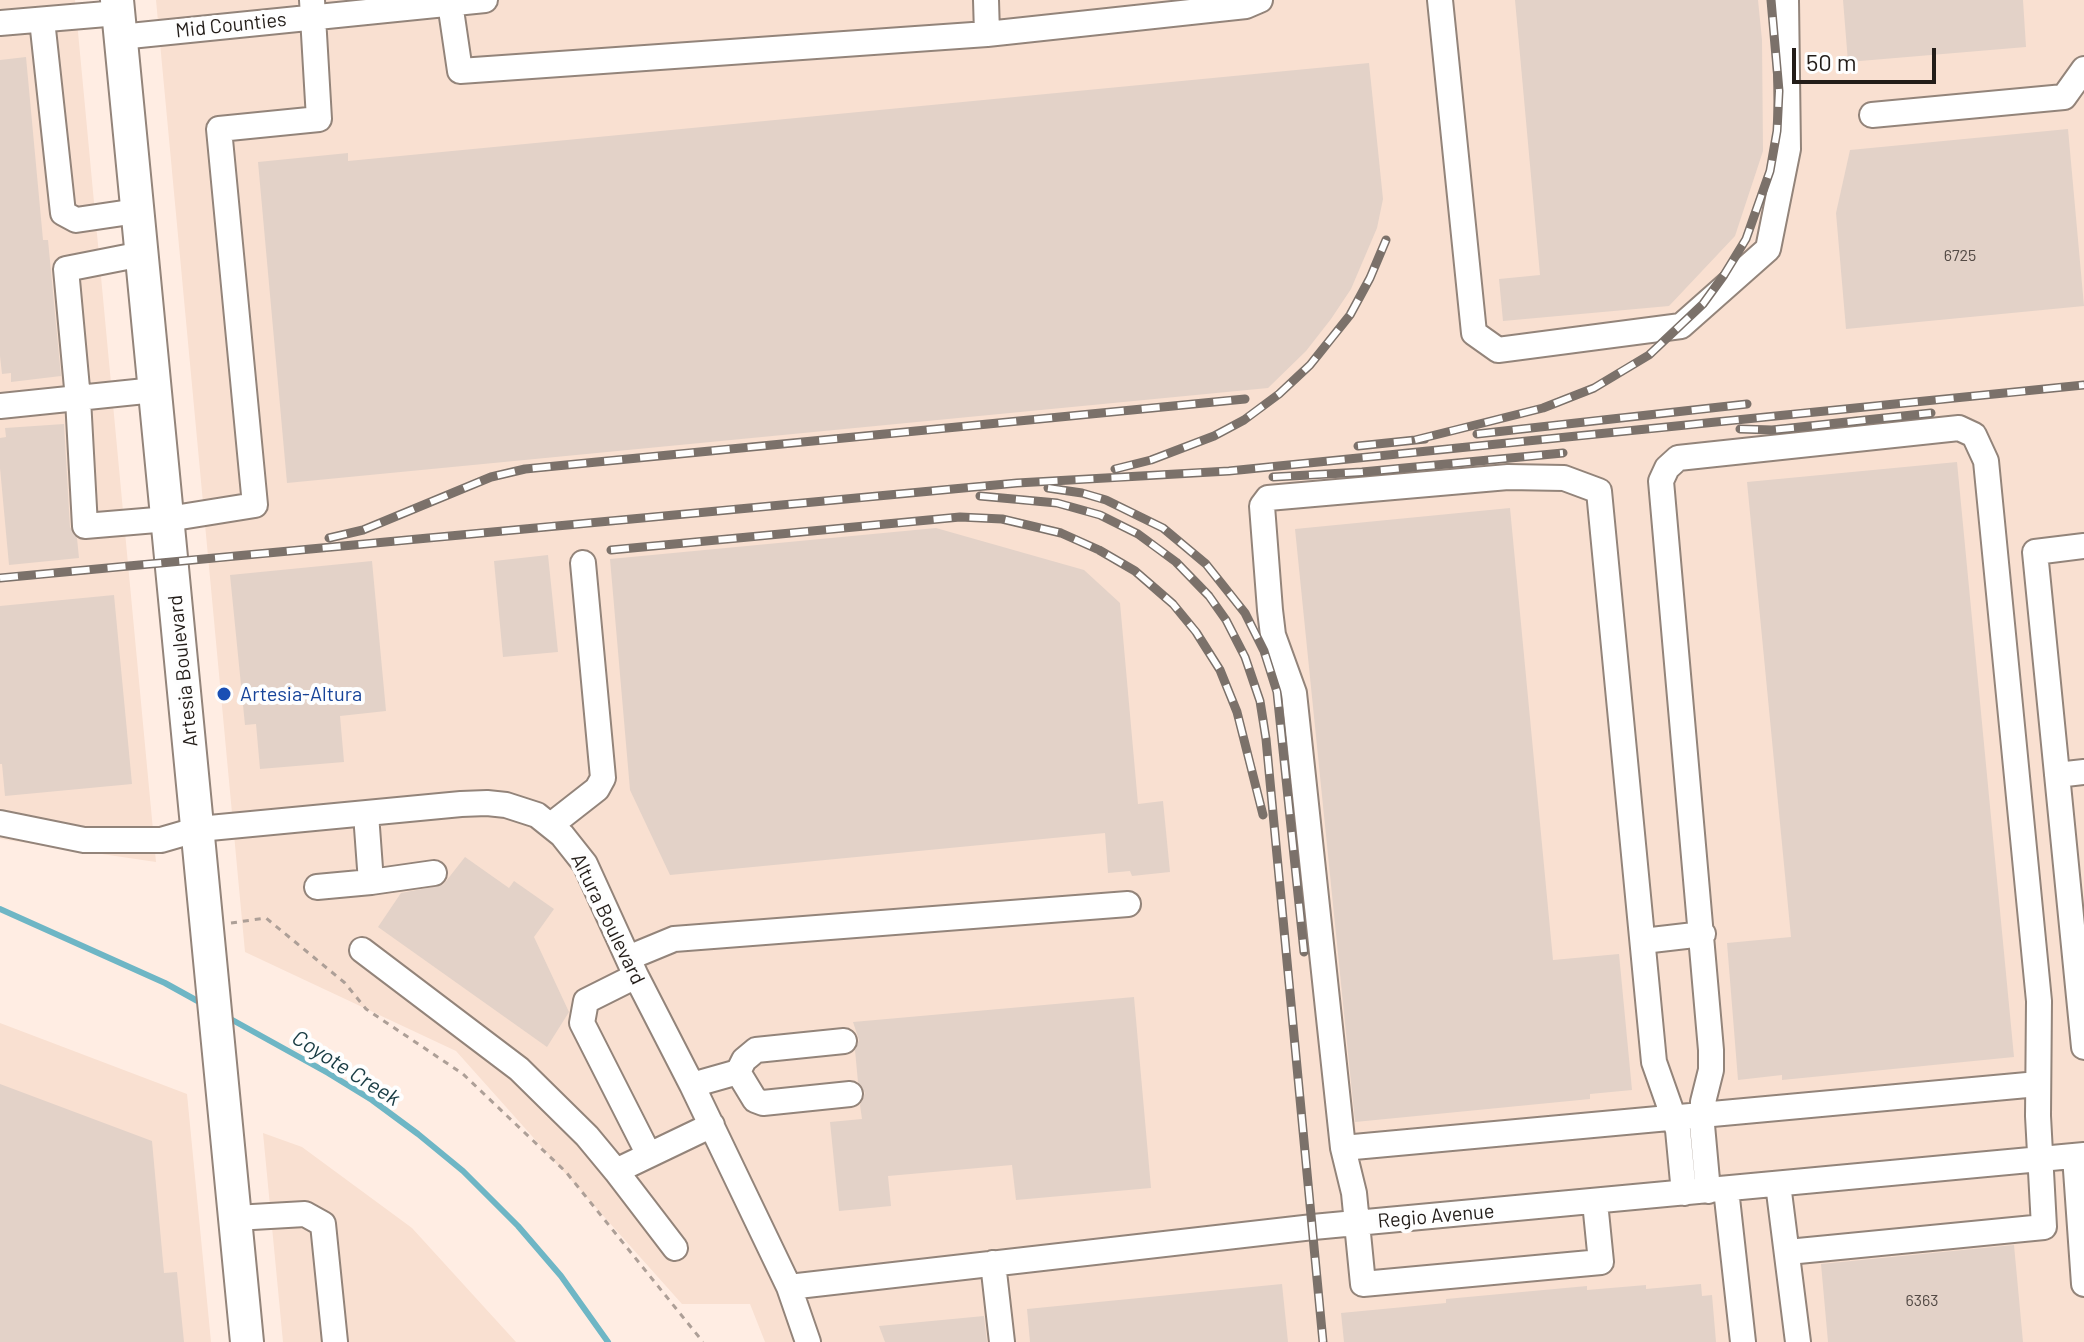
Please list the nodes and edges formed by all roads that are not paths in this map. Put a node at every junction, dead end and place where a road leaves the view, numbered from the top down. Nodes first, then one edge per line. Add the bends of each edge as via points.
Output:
1 (485, 0) edge
2 (986, 0) edge
3 (1260, 0) edge
4 (1440, 0) edge
5 (1786, 0) edge
6 (450, 3) junction
7 (313, 8) edge
8 (118, 17) edge
9 (42, 20) junction
10 (0, 23) edge
11 (987, 34) junction
12 (2081, 83) edge
13 (1872, 115) dead end
14 (137, 211) junction
15 (142, 254) junction
16 (155, 390) junction
17 (78, 399) junction
18 (0, 406) edge
19 (168, 519) junction
20 (2084, 546) edge
21 (583, 563) dead end
22 (2084, 772) edge
23 (2057, 775) junction
24 (366, 814) junction
25 (0, 823) edge
26 (551, 825) junction
27 (199, 829) junction
28 (434, 873) dead end
29 (371, 882) junction
30 (317, 887) dead end
31 (1128, 904) dead end
32 (1703, 934) junction
33 (1643, 941) junction
34 (362, 950) dead end
35 (632, 967) junction
36 (844, 1041) dead end
37 (2084, 1047) edge
38 (738, 1072) junction
39 (2038, 1084) junction
40 (692, 1085) junction
41 (850, 1094) dead end
42 (1702, 1117) junction
43 (1674, 1118) junction
44 (712, 1125) junction
45 (1343, 1148) junction
46 (649, 1155) junction
47 (2080, 1156) edge
48 (2039, 1159) junction
49 (616, 1171) junction
50 (1778, 1184) junction
51 (1706, 1191) junction
52 (1595, 1202) junction
53 (2081, 1213) edge
54 (235, 1218) junction
55 (1357, 1223) junction
56 (675, 1248) dead end
57 (1788, 1252) junction
58 (993, 1263) junction
59 (2084, 1284) edge
60 (789, 1287) junction
61 (247, 1342) edge
62 (335, 1342) edge
63 (808, 1342) edge
64 (1002, 1342) edge
65 (1743, 1342) edge
66 (1798, 1342) edge

1 - 6 street, Mid Counties
2 - 11 street
3 - 11 street via 1246,6
4 - 5 street via 1474,333 1498,350 1681,326 1768,249 1788,149
6 - 7 street, Mid Counties
6 - 11 street via 460,71
7 - 8 street, Mid Counties
7 - 19 street via 319,119 219,129 255,505
8 - 9 street, Mid Counties
8 - 14 main road, Artesia Boulevard
9 - 10 street, Mid Counties
9 - 14 street via 63,213 76,220
12 - 13 street via 2064,97
14 - 15 main road, Artesia Boulevard
15 - 16 main road, Artesia Boulevard
15 - 17 street via 66,269
16 - 17 street
16 - 19 main road, Artesia Boulevard
17 - 18 street
17 - 19 street via 85,526
19 - 27 main road, Artesia Boulevard
20 - 23 street via 2035,552
21 - 26 street via 603,778 597,789
22 - 23 street
23 - 37 street
24 - 26 street, Altura Boulevard via 487,803 521,809
24 - 27 street, Altura Boulevard
24 - 29 street
25 - 27 street, Altura Boulevard via 84,840 161,840
26 - 35 street, Altura Boulevard via 585,864
27 - 54 main road, Artesia Boulevard
28 - 29 street
29 - 30 street
31 - 35 street via 674,939
32 - 33 street
32 - 39 street via 1661,481 1667,468 1678,458 1959,428 1974,435 1986,461 2039,1001
32 - 42 street via 1711,1061
33 - 43 street via 1654,1062
33 - 45 street via 1599,491 1564,478 1508,477 1268,498 1262,506 1270,610 1273,635 1294,693
34 - 49 street via 519,1069
35 - 40 street, Altura Boulevard
35 - 46 street via 586,1001 582,1023
36 - 38 street via 756,1050
38 - 40 street
38 - 41 street via 755,1100 763,1103
39 - 42 street
39 - 48 street
40 - 44 street, Altura Boulevard
42 - 43 street
42 - 51 street
43 - 45 street
43 - 51 street via 1681,1144
44 - 46 street
44 - 60 street, Altura Boulevard
45 - 55 street
46 - 49 street
47 - 48 street, Regio Avenue
47 - 53 street
48 - 50 street, Regio Avenue
48 - 57 street via 2044,1227
49 - 56 street
50 - 51 street, Regio Avenue
50 - 57 street
51 - 52 street, Regio Avenue
51 - 65 street
52 - 55 street, Regio Avenue
52 - 55 street via 1601,1262 1363,1284
53 - 59 street
54 - 61 main road, Artesia Boulevard
54 - 62 street via 305,1214 323,1224
55 - 58 street, Regio Avenue
57 - 66 street
58 - 60 street, Regio Avenue
58 - 64 street
60 - 63 street, Altura Boulevard

